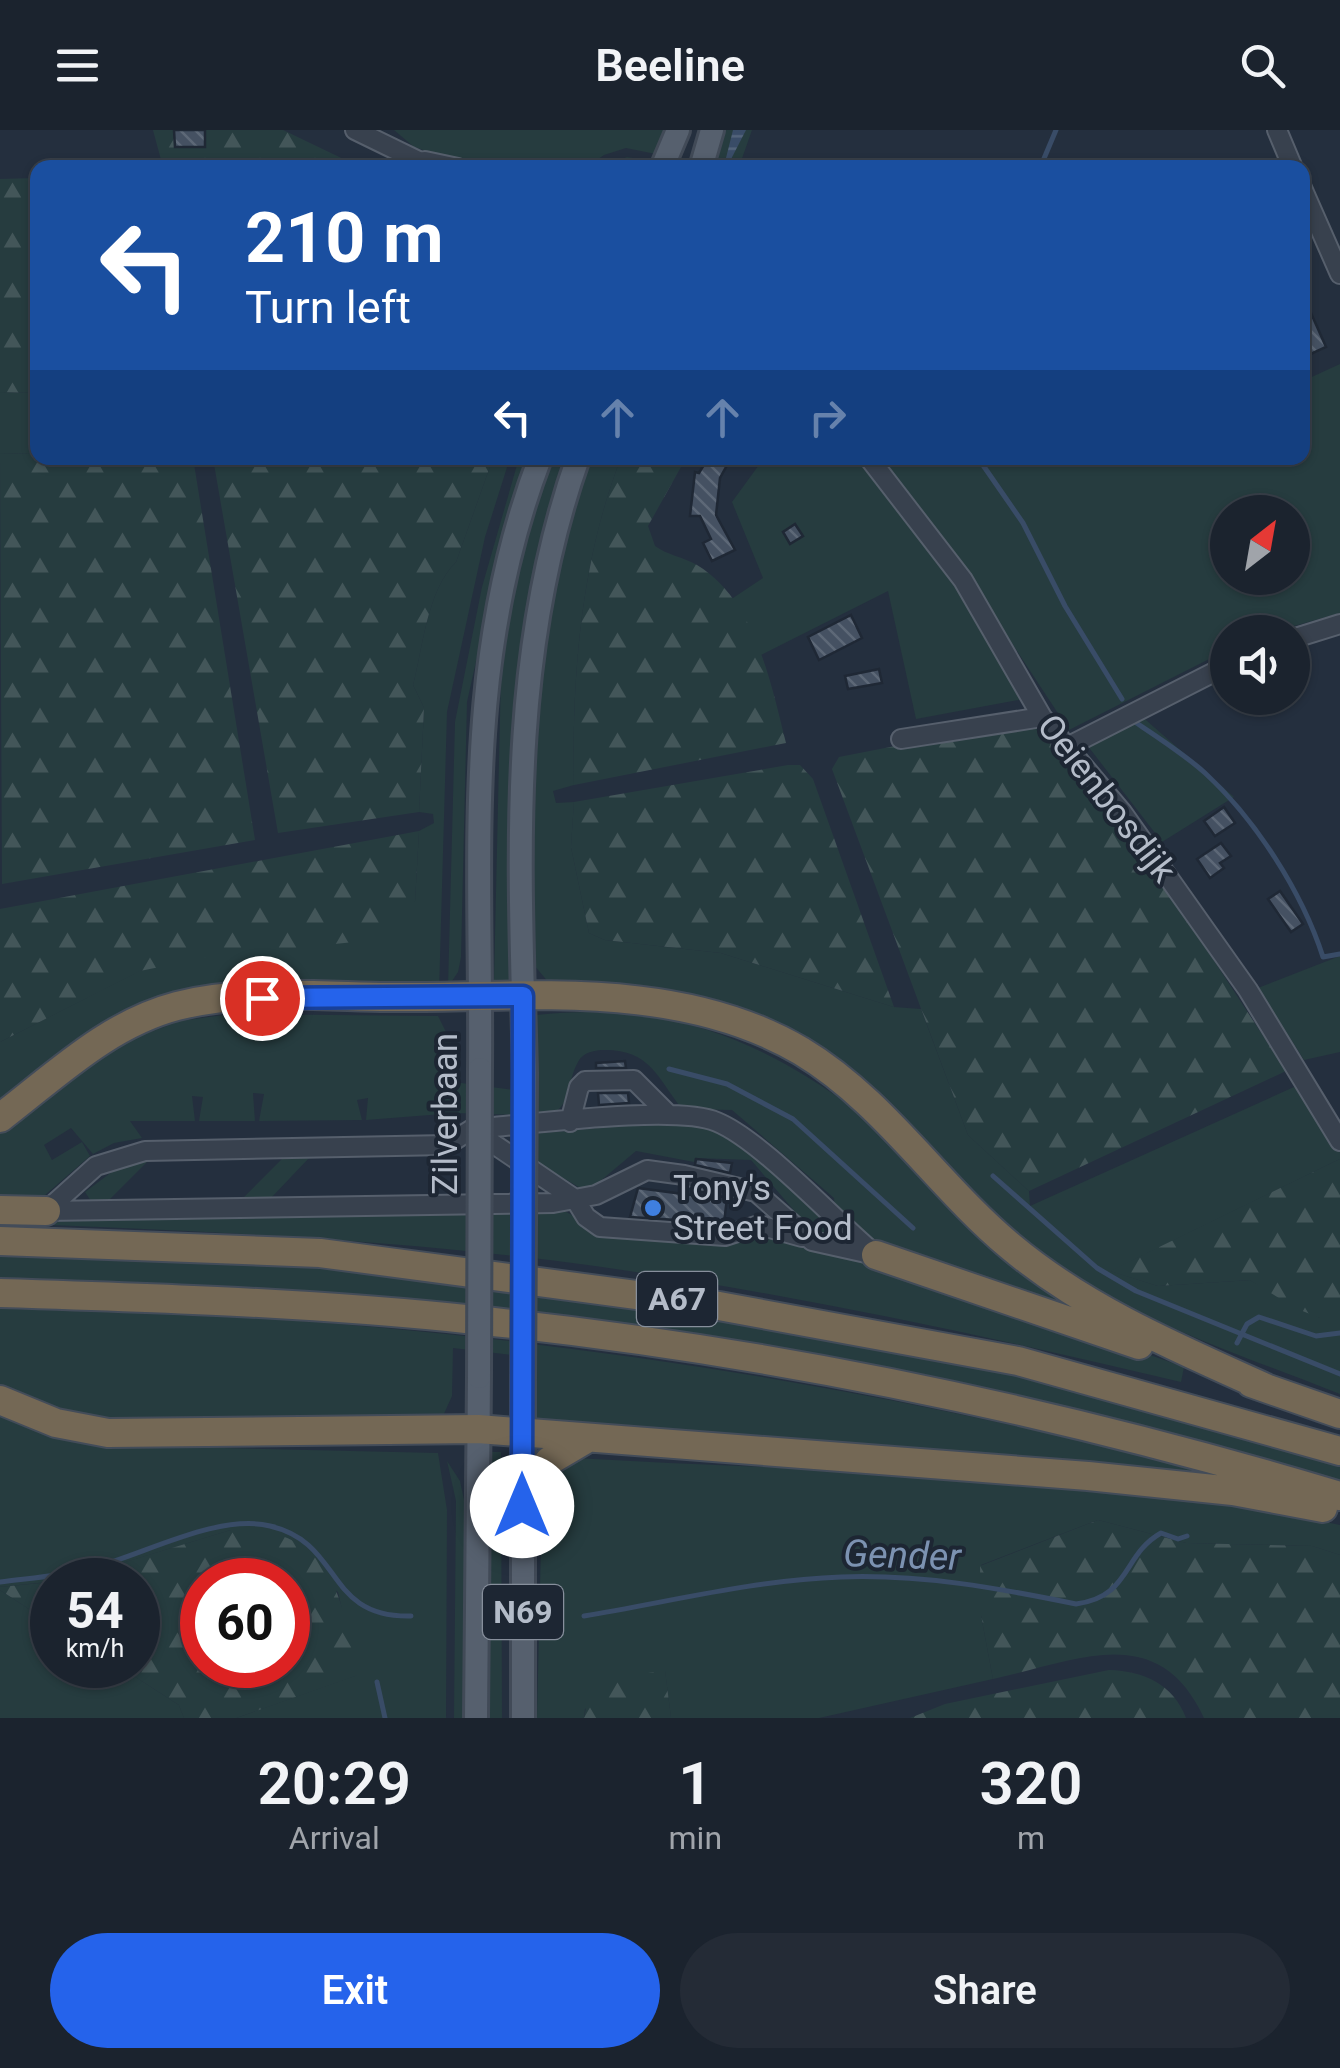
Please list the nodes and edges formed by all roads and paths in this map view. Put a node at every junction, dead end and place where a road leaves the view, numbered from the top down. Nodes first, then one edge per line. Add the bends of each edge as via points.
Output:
1 (678, 130) edge
2 (1278, 130) edge
3 (366, 132) edge
4 (711, 133) edge
5 (420, 160) edge
6 (665, 160) edge
7 (695, 160) edge
8 (703, 160) edge
9 (1290, 160) edge
10 (1310, 206) edge
11 (1340, 274) edge
12 (538, 465) edge
13 (576, 465) edge
14 (874, 465) edge
15 (1340, 624) edge
16 (1310, 634) edge
17 (1210, 675) edge
18 (1042, 717) junction
19 (901, 739) dead end
20 (1066, 747) junction
21 (523, 996) junction
22 (481, 997) junction
23 (669, 1115) junction
24 (0, 1118) edge
25 (570, 1122) junction
26 (472, 1129) junction
27 (1340, 1141) edge
28 (575, 1199) junction
29 (0, 1210) edge
30 (46, 1210) junction
31 (812, 1241) junction
32 (0, 1242) edge
33 (876, 1255) junction
34 (0, 1293) edge
35 (1266, 1388) junction
36 (0, 1400) edge
37 (1340, 1414) edge
38 (478, 1429) junction
39 (523, 1433) junction
40 (589, 1438) junction
41 (1340, 1451) edge
42 (1340, 1496) edge
43 (522, 1506) junction
44 (1340, 1511) edge
45 (476, 1718) edge
46 (522, 1718) edge

1 - 6 main road
2 - 9 street
3 - 5 street
4 - 7 main road
4 - 8 main road
10 - 11 street
12 - 22 main road, Zilverbaan via 490,640 478,840
13 - 21 main road via 534,614 525,685
14 - 18 street, Oeienbosdijk via 962,580
15 - 16 street
17 - 20 street
18 - 19 street
18 - 20 street, Oeienbosdijk
20 - 27 street, Oeienbosdijk via 1122,812 1248,990
21 - 22 highway, A67
21 - 35 highway, A67 via 650,1000 726,1017 782,1040 850,1086 975,1215 1043,1272 1125,1321
21 - 39 main road, N69, bridge
22 - 24 highway, A67 via 241,998 178,1006 124,1026
22 - 38 main road, Zilverbaan / N69, bridge
23 - 25 street, A67
23 - 25 street via 634,1080 585,1081
23 - 33 street, A67 via 703,1117 742,1136
25 - 26 street, A67
26 - 28 street, A67
26 - 30 street, A67 via 447,1145 145,1150 96,1166
28 - 30 street, A67
28 - 31 street, A67 via 600,1226 725,1236 759,1225
28 - 31 street, A67 via 647,1170 684,1176 756,1192
29 - 30 highway, A67
31 - 33 street, A67
32 - 41 highway, A67 via 320,1253 720,1306 1018,1361
33 - 35 highway, A67
34 - 42 highway, A67 via 318,1306 711,1351 1118,1433
35 - 37 highway, A67
36 - 38 highway via 56,1423 108,1434
38 - 39 highway
38 - 45 main road, Zilverbaan / N69
39 - 40 highway
39 - 43 main road, N69
40 - 43 highway via 549,1460
40 - 44 highway via 1182,1484
43 - 46 main road, N69

